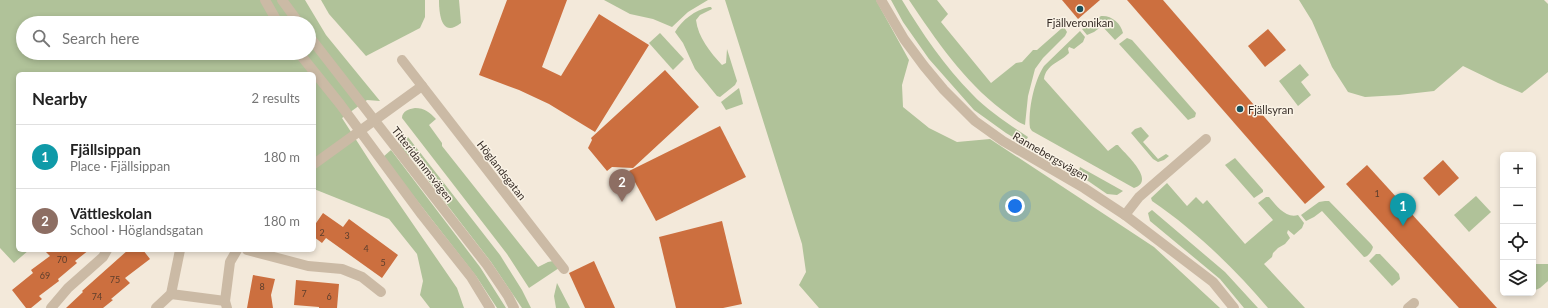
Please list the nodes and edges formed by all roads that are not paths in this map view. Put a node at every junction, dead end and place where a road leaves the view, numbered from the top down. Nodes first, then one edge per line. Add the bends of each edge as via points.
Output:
1 (265, 0) edge
2 (282, 0) edge
3 (881, 0) edge
4 (274, 16) edge
5 (294, 16) edge
6 (316, 45) edge
7 (304, 60) edge
8 (402, 60) dead end
9 (314, 72) edge
10 (316, 75) edge
11 (422, 86) junction
12 (374, 122) junction
13 (360, 131) junction
14 (1206, 139) dead end
15 (316, 163) edge
16 (1125, 215) junction
17 (106, 252) edge
18 (180, 252) edge
19 (236, 252) edge
20 (255, 252) edge
21 (564, 269) dead end
22 (381, 292) dead end
23 (171, 294) junction
24 (226, 305) edge
25 (52, 308) edge
26 (156, 308) edge
27 (490, 308) edge
28 (514, 308) edge
29 (1234, 308) edge

1 - 4 street
2 - 5 street
3 - 16 street, Rannebergsvägen via 904,39 924,66 975,121 1003,141
6 - 12 street, Titteridammsvägen
7 - 9 street
8 - 11 street, Höglandsgatan
10 - 13 street
11 - 12 street
11 - 21 street, Höglandsgatan
12 - 13 street
12 - 28 street, Titteridammsvägen via 487,265
13 - 15 street
13 - 27 street via 471,277
14 - 16 street via 1139,197
16 - 29 street, Rannebergsvägen via 1213,282
17 - 25 street via 68,288
18 - 23 street
19 - 24 street via 230,262
20 - 22 street via 308,266 342,269 362,277
23 - 24 street
23 - 26 street

